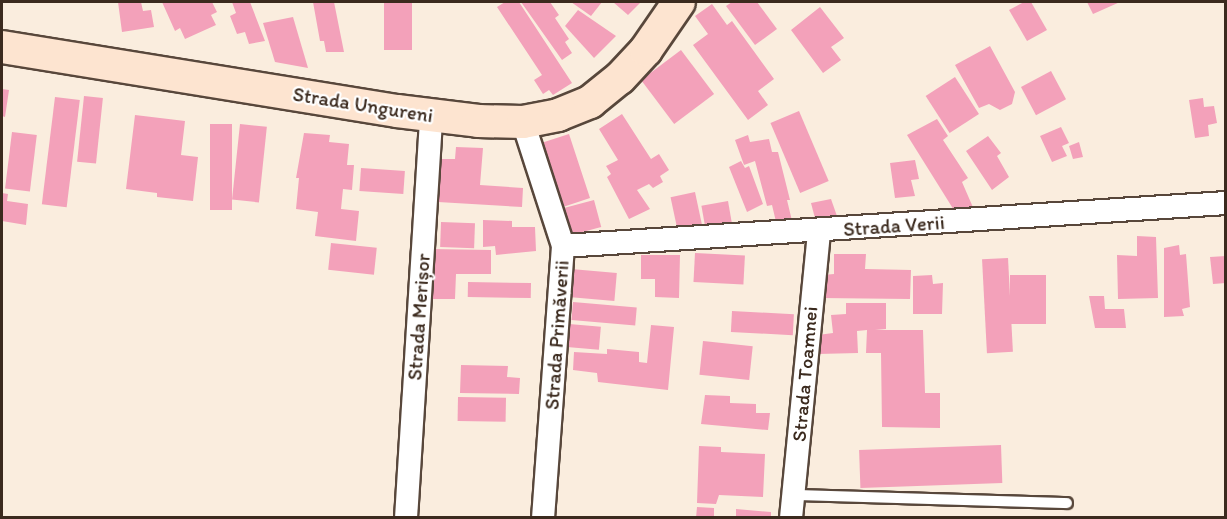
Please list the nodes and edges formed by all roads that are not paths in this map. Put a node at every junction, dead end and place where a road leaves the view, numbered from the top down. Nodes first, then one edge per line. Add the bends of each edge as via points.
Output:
1 (679, 2) edge
2 (2, 47) edge
3 (431, 116) junction
4 (523, 122) junction
5 (1226, 203) edge
6 (819, 231) junction
7 (563, 246) junction
8 (1067, 503) dead end
9 (792, 506) edge
10 (406, 518) edge
11 (543, 518) edge

1 - 4 main road, Strada Ungureni via 646,50 590,102 558,115
2 - 3 main road, Strada Ungureni
3 - 4 main road, Strada Ungureni
3 - 10 street, Strada Merișor
4 - 7 street, Strada Primăverii
5 - 6 street, Strada Verii
6 - 7 street, Strada Verii
6 - 9 street, Strada Toamnei
7 - 11 street, Strada Primăverii
8 - 9 lane

